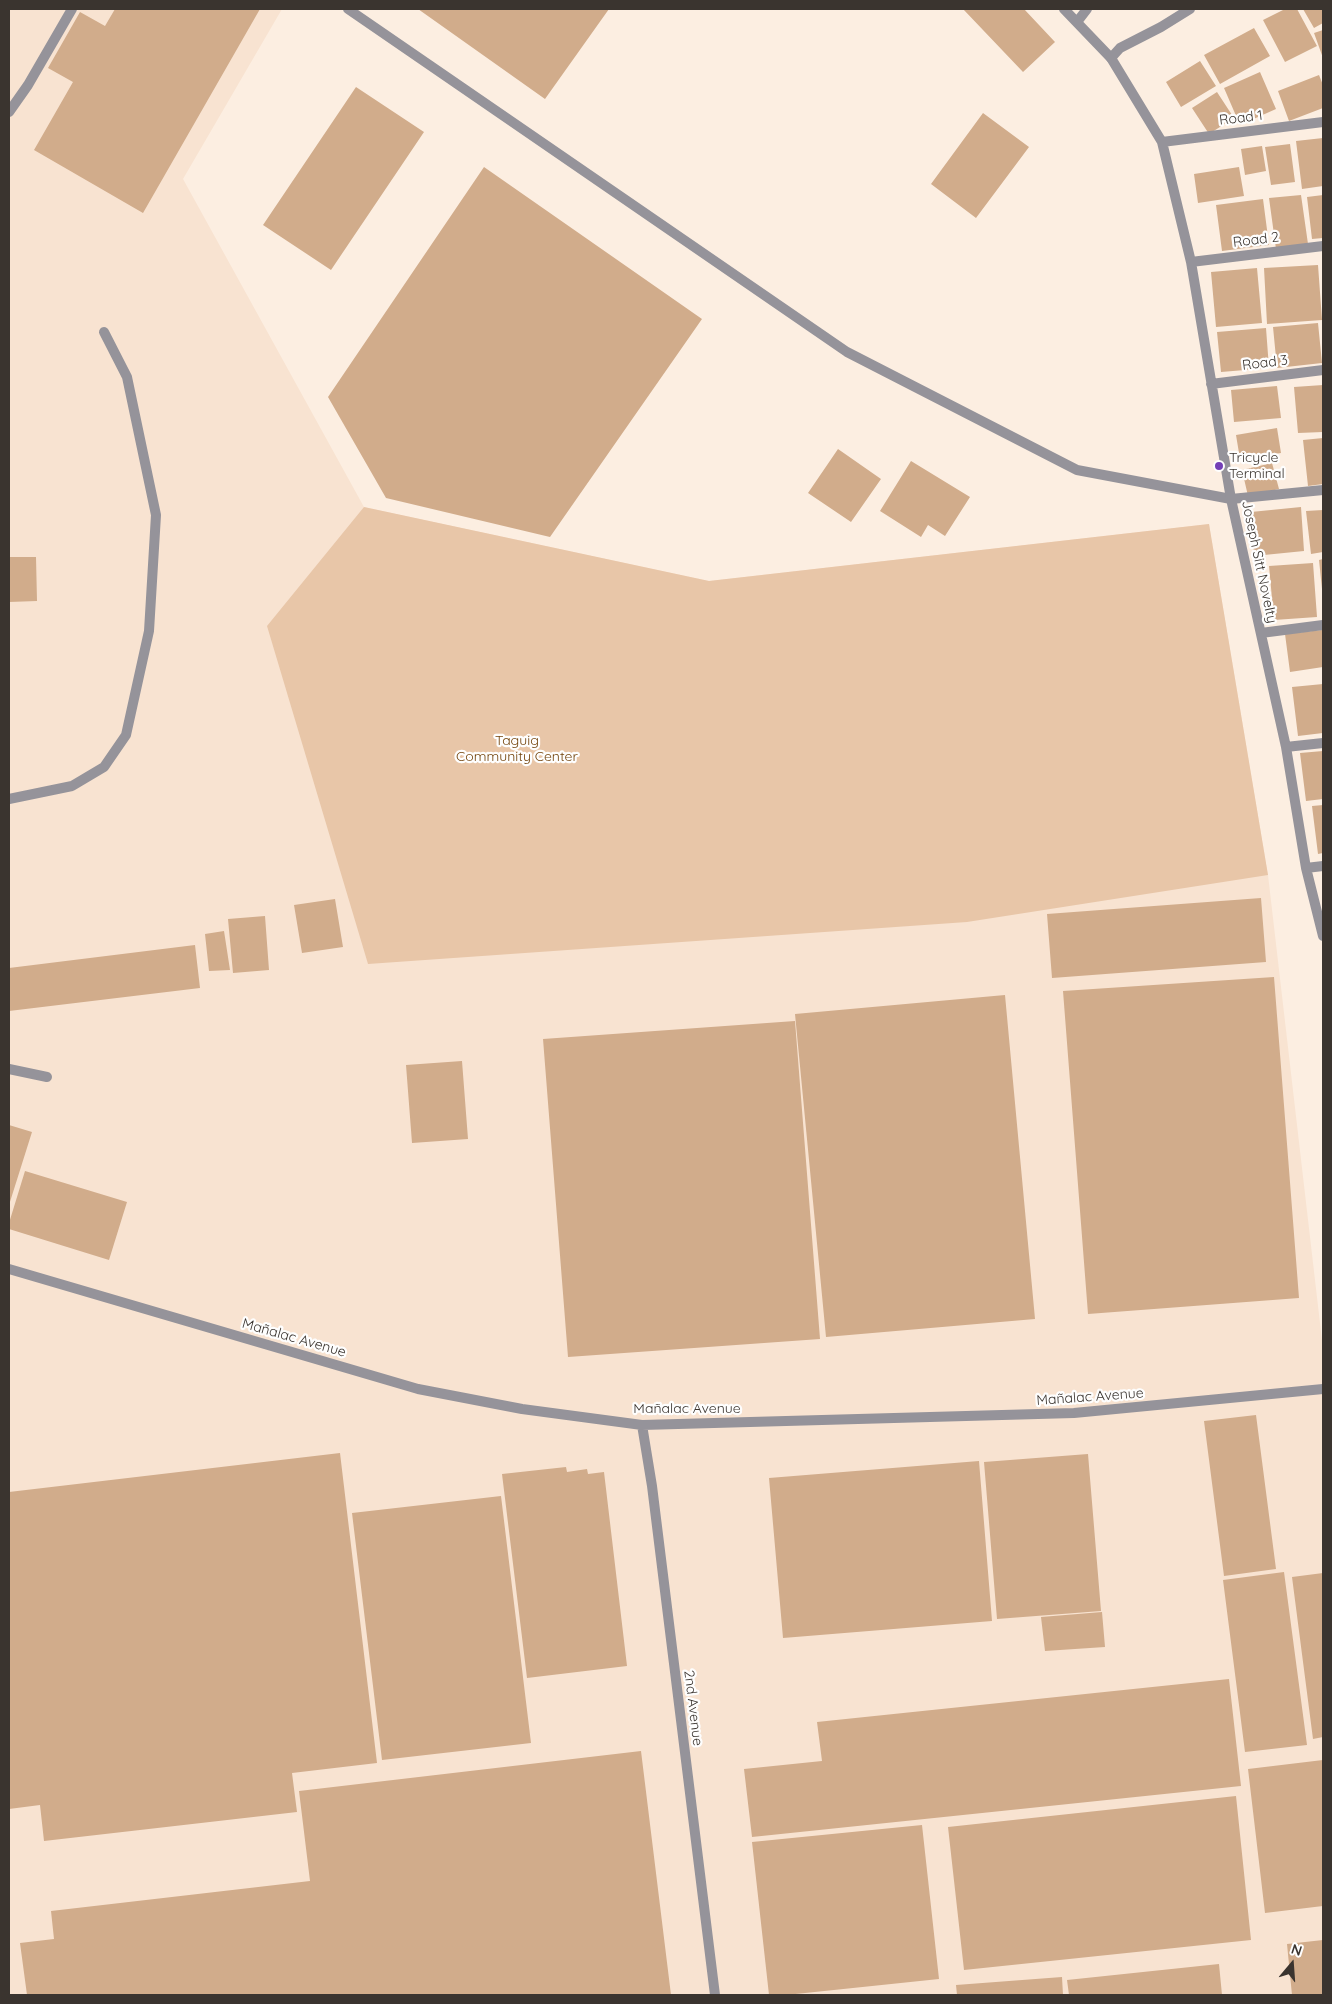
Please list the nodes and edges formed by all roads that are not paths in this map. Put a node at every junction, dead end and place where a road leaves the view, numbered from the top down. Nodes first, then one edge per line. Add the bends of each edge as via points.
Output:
1 (72, 9) edge
2 (348, 9) edge
3 (1064, 9) edge
4 (1087, 9) edge
5 (1190, 9) edge
6 (1077, 22) junction
7 (1111, 58) junction
8 (9, 112) edge
9 (1323, 122) edge
10 (1162, 142) junction
11 (1323, 246) edge
12 (1192, 262) junction
13 (104, 332) dead end
14 (1323, 370) edge
15 (1211, 384) junction
16 (1323, 490) edge
17 (1231, 499) junction
18 (1323, 625) edge
19 (1261, 633) junction
20 (1323, 743) edge
21 (1286, 747) junction
22 (9, 799) edge
23 (1323, 866) edge
24 (1306, 868) junction
25 (1323, 936) edge
26 (9, 1069) edge
27 (47, 1078) dead end
28 (9, 1269) edge
29 (1323, 1389) edge
30 (642, 1425) junction
31 (715, 1995) edge

1 - 8 street
2 - 17 street via 847,352 1077,470
3 - 6 street, Joseph Sitt Novelty
4 - 6 street
5 - 7 street via 1120,48
6 - 7 street, Joseph Sitt Novelty
7 - 10 street, Joseph Sitt Novelty
9 - 10 street, Road 1
10 - 12 street, Joseph Sitt Novelty
11 - 12 street, Road 2
12 - 15 street, Joseph Sitt Novelty
13 - 22 street via 127,377 156,515 149,631 126,735 104,766 72,786
14 - 15 street, Road 3
15 - 17 street, Joseph Sitt Novelty
16 - 17 street
17 - 19 street, Joseph Sitt Novelty
18 - 19 street
19 - 21 street, Joseph Sitt Novelty
20 - 21 street
21 - 24 street, Joseph Sitt Novelty
23 - 24 street
24 - 25 street, Joseph Sitt Novelty
26 - 27 street
28 - 30 street, Mañalac Avenue via 418,1389 522,1409
29 - 30 street, Mañalac Avenue via 1074,1414
30 - 31 street, 2nd Avenue

